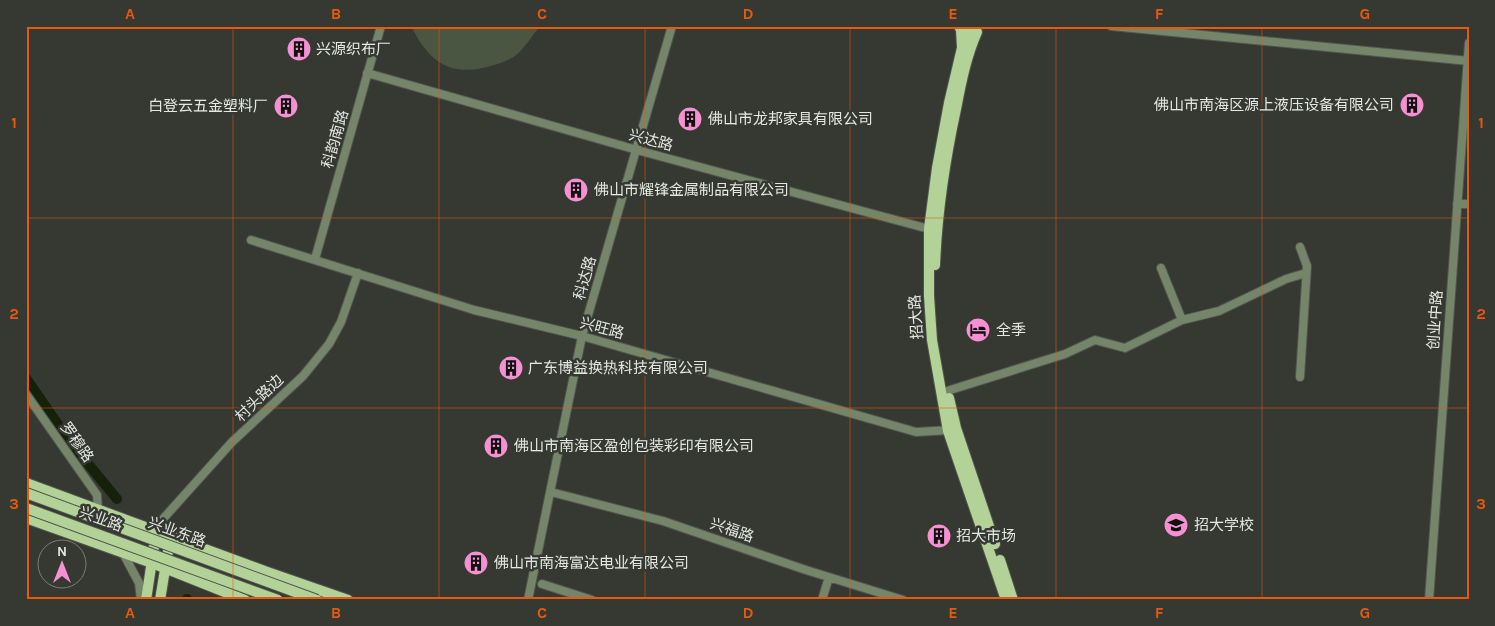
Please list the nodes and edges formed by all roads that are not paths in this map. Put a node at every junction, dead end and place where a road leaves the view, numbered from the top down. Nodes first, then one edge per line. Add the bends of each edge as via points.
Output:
1 (381, 26) edge
2 (672, 26) edge
3 (959, 26) edge
4 (972, 26) edge
5 (979, 26) edge
6 (1111, 26) edge
7 (1469, 43) edge
8 (962, 48) junction
9 (1468, 61) edge
10 (368, 73) junction
11 (637, 150) junction
12 (1457, 204) junction
13 (1469, 204) edge
14 (932, 231) junction
15 (251, 240) dead end
16 (1300, 247) dead end
17 (315, 259) junction
18 (1161, 268) dead end
19 (358, 273) junction
20 (1306, 273) junction
21 (1182, 320) junction
22 (582, 336) junction
23 (1300, 377) dead end
24 (947, 390) junction
25 (26, 394) edge
26 (952, 430) junction
27 (26, 483) edge
28 (551, 492) junction
29 (26, 493) edge
30 (26, 508) edge
31 (98, 509) junction
32 (26, 518) edge
33 (157, 530) junction
34 (171, 536) junction
35 (123, 553) junction
36 (152, 563) junction
37 (165, 568) junction
38 (829, 577) junction
39 (542, 584) dead end
40 (141, 600) edge
41 (146, 600) edge
42 (160, 600) edge
43 (245, 600) edge
44 (278, 600) edge
45 (317, 600) edge
46 (348, 600) edge
47 (528, 600) edge
48 (592, 600) edge
49 (822, 600) edge
50 (903, 600) edge
51 (1006, 600) edge
52 (1013, 600) edge
53 (1429, 600) edge

1 - 10 street, 科韵南路
2 - 11 street, 科达路
3 - 8 main road
4 - 8 main road, 招大路
5 - 14 main road, 招大路 via 965,66
6 - 9 street
7 - 9 street, 创业中路
8 - 14 main road, 招大路 via 947,112
9 - 12 street, 创业中路
10 - 11 street, 兴达路
10 - 17 street, 科韵南路
11 - 14 street, 兴达路
11 - 22 street, 科达路
12 - 13 street
12 - 53 street, 创业中路
14 - 24 main road, 招大路 via 939,343
14 - 26 main road, 招大路 via 929,296 932,340
15 - 17 street, 兴旺路
16 - 20 street via 1307,266
17 - 19 street, 兴旺路
18 - 21 street
19 - 22 street, 兴旺路 via 474,310
19 - 33 street, 村头路边 via 341,322 329,344 303,376 232,442 162,520
20 - 21 street via 1286,279 1219,311
20 - 23 street
21 - 24 street via 1125,348 1095,340 1065,354
22 - 26 street, 兴旺路 via 916,432
22 - 28 street, 科达路
24 - 26 main road, 招大路
25 - 31 street, 罗穆路 via 98,495
26 - 51 main road, 招大路
26 - 52 main road, 招大路
27 - 31 main road
28 - 38 street, 兴福路 via 663,521
28 - 47 street, 科达路
29 - 45 main road, 兴业东路, bridge
30 - 44 main road, 兴业路, bridge
31 - 33 main road
32 - 35 main road
33 - 34 main road
33 - 36 main road
34 - 37 main road
34 - 46 main road
35 - 36 main road
35 - 40 street via 139,583
36 - 37 main road
36 - 41 main road
37 - 42 main road
37 - 43 main road
38 - 49 street
38 - 50 street, 兴福路
39 - 48 street

